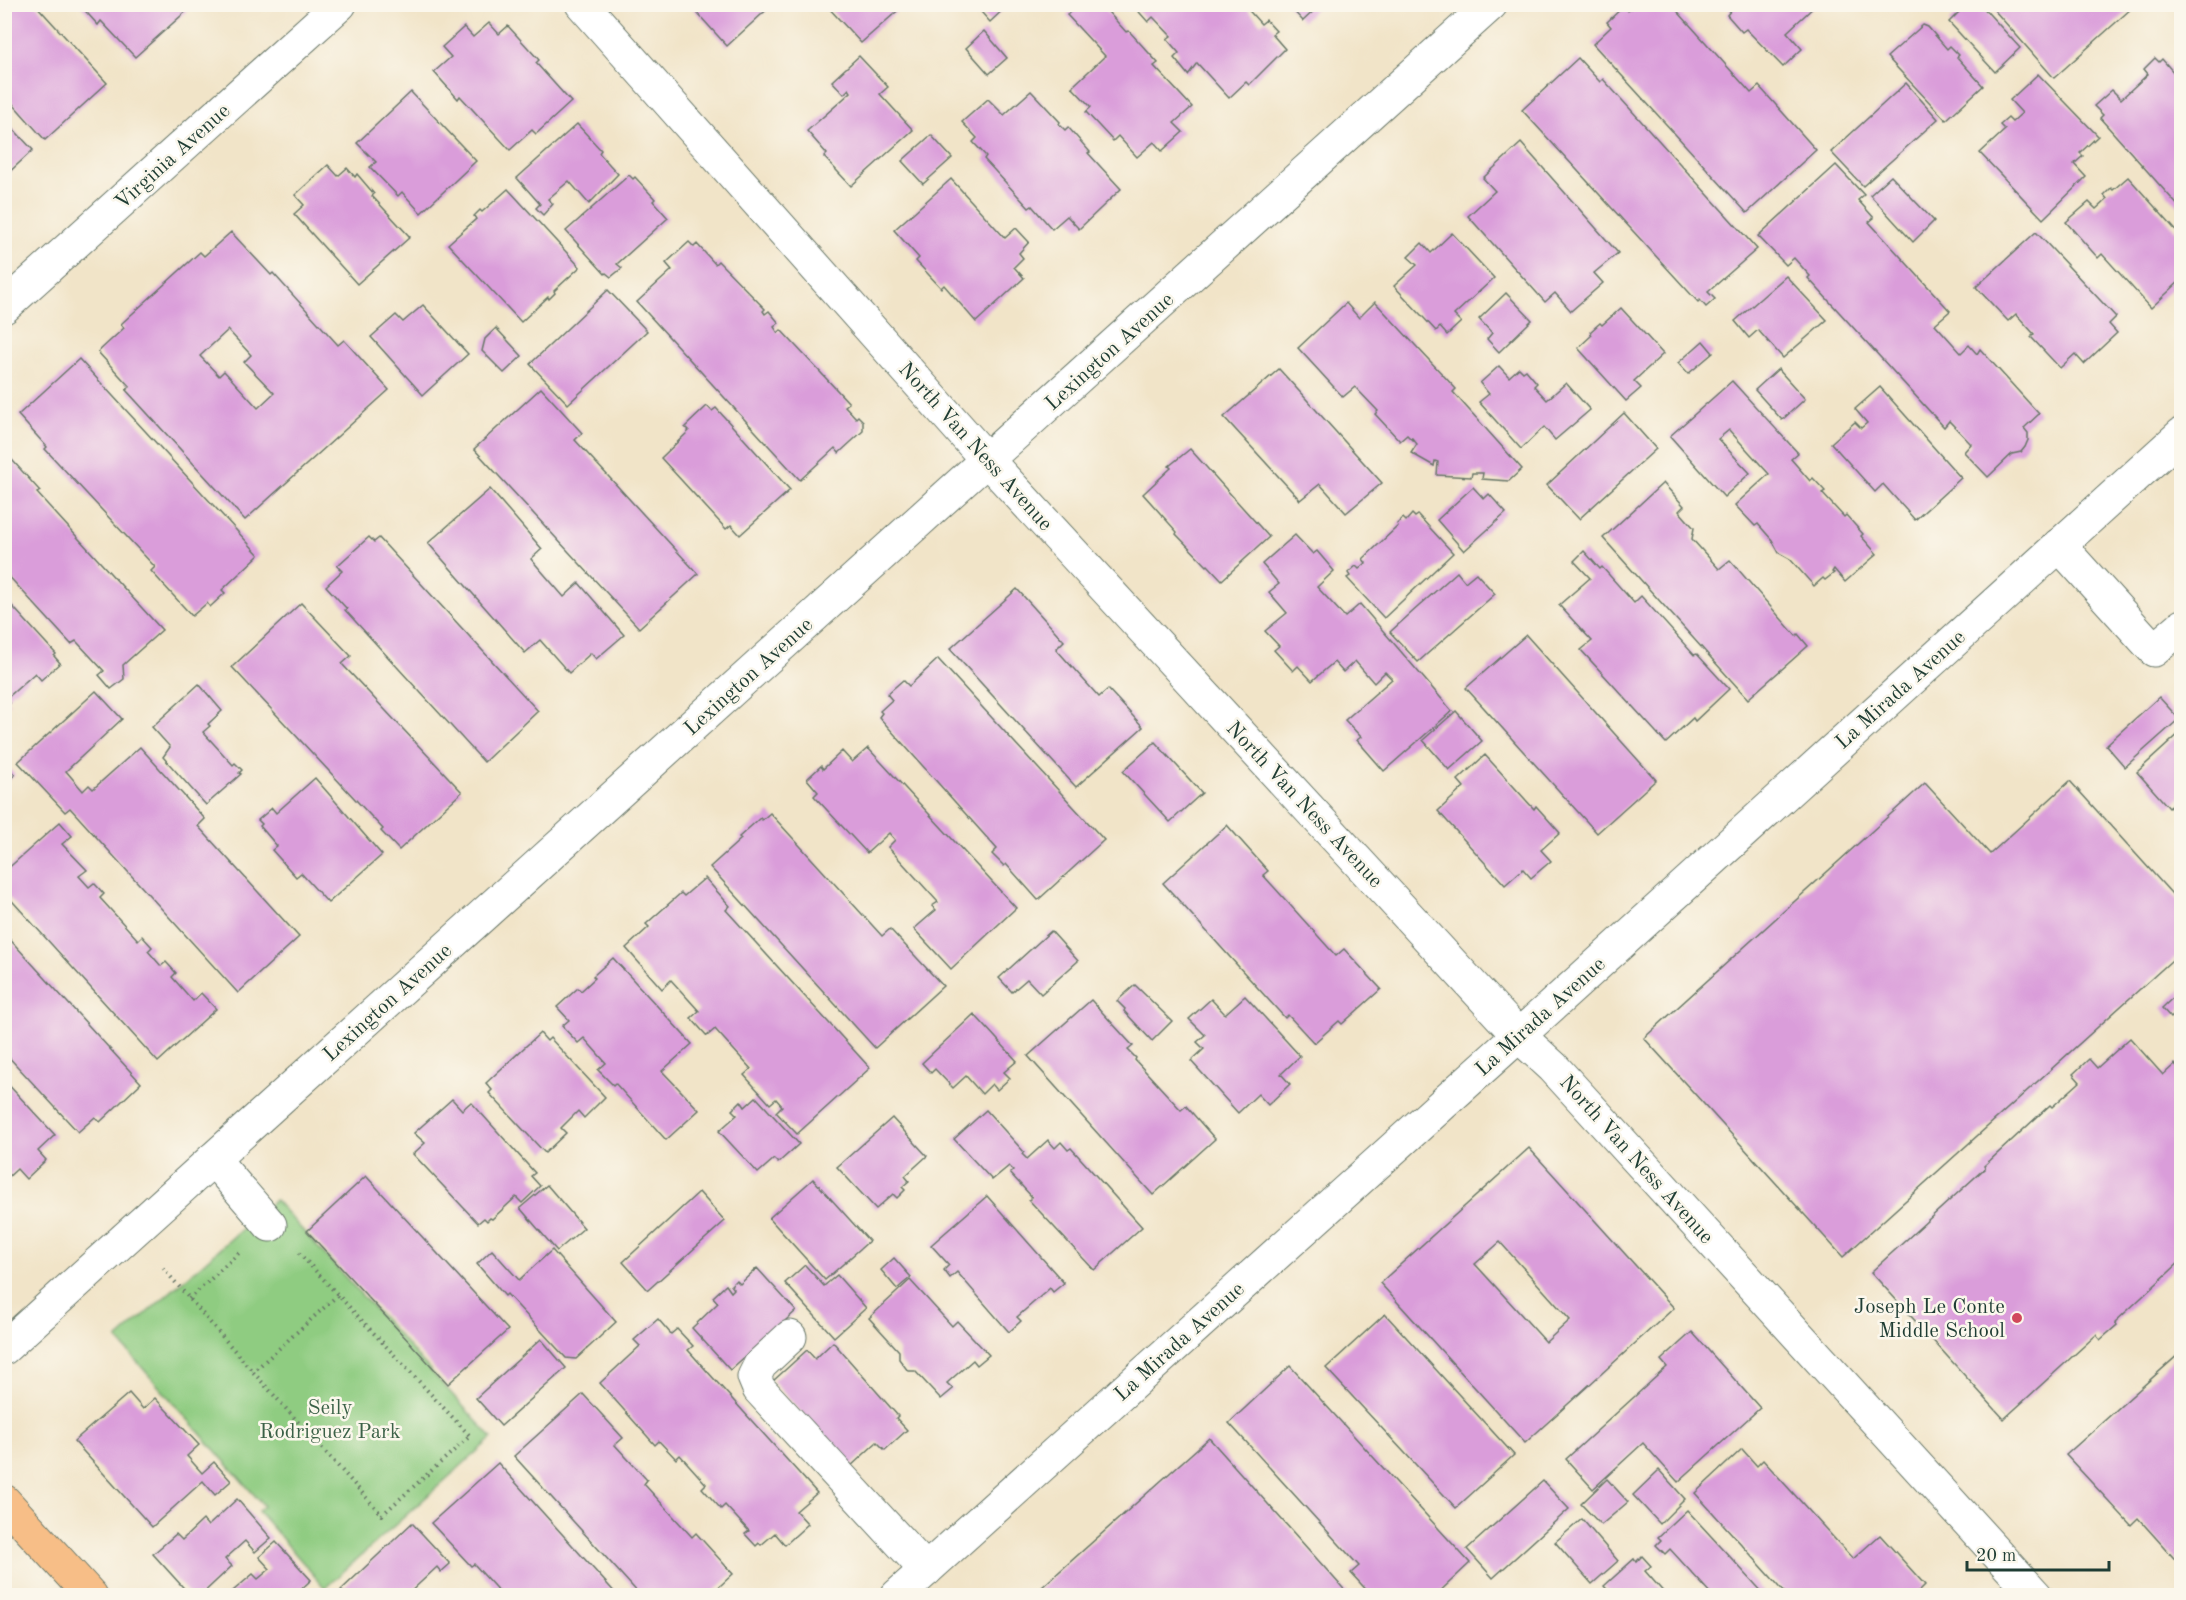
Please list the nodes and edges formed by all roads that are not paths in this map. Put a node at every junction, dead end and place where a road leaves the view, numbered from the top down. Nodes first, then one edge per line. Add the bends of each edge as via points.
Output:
1 (340, 4) edge
2 (582, 4) edge
3 (1491, 4) edge
4 (4, 307) edge
5 (2181, 434) edge
6 (987, 460) junction
7 (2058, 546) junction
8 (2181, 626) edge
9 (1519, 1036) junction
10 (213, 1159) junction
11 (270, 1225) dead end
12 (790, 1337) dead end
13 (4, 1348) edge
14 (4, 1501) edge
15 (926, 1570) junction
16 (2029, 1593) edge
17 (91, 1596) edge
18 (897, 1596) edge

1 - 4 street, Virginia Avenue
2 - 6 street, North Van Ness Avenue
3 - 6 street, Lexington Avenue
5 - 7 street, La Mirada Avenue
6 - 9 street, North Van Ness Avenue
6 - 10 street, Lexington Avenue
7 - 8 street via 2154,650
7 - 9 street, La Mirada Avenue
9 - 15 street, La Mirada Avenue
9 - 16 street, North Van Ness Avenue via 1553,1067
10 - 11 street
10 - 13 street, Lexington Avenue
12 - 15 street via 760,1365 754,1377 759,1389
14 - 17 main road
15 - 18 street, La Mirada Avenue

